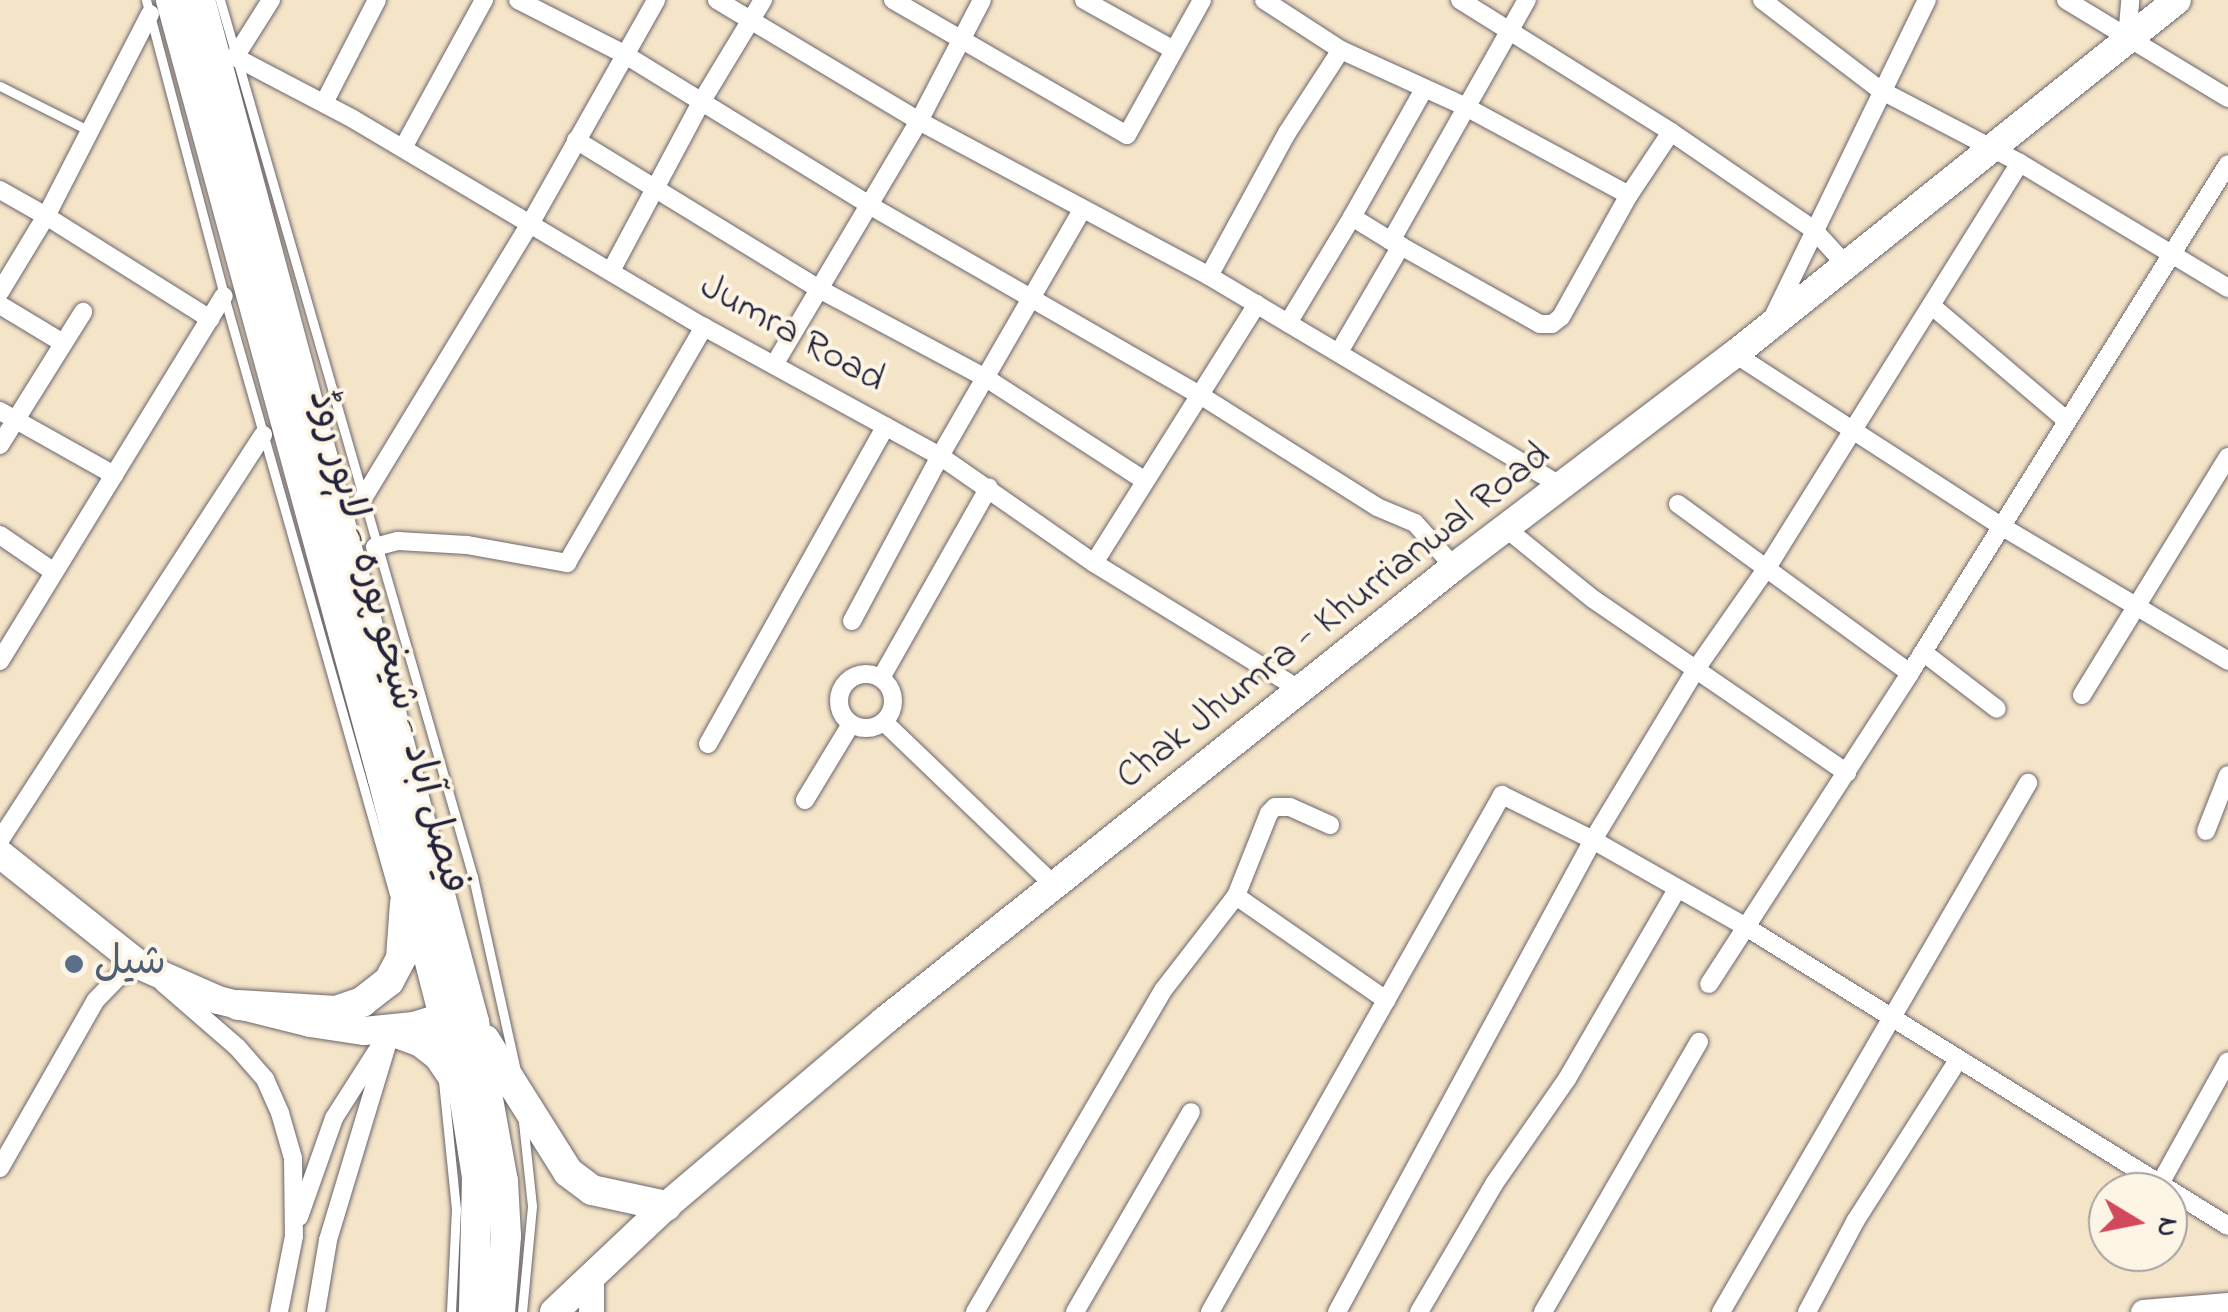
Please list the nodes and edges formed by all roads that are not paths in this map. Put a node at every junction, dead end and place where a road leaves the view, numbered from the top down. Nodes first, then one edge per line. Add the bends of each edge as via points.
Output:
1 (200, 0) edge
2 (220, 0) edge
3 (271, 0) edge
4 (376, 0) edge
5 (484, 0) edge
6 (518, 0) edge
7 (656, 0) edge
8 (717, 0) edge
9 (763, 0) edge
10 (893, 0) edge
11 (982, 0) edge
12 (1084, 0) edge
13 (1202, 0) edge
14 (1264, 0) edge
15 (1460, 0) edge
16 (1527, 0) edge
17 (1927, 0) edge
18 (2066, 0) edge
19 (2130, 0) edge
20 (2176, 0) edge
21 (1772, 3) edge
22 (156, 5) edge
23 (752, 20) junction
24 (1510, 29) junction
25 (2127, 38) junction
26 (959, 40) junction
27 (1172, 49) junction
28 (1341, 50) junction
29 (624, 54) junction
30 (235, 57) junction
31 (0, 86) edge
32 (1880, 90) junction
33 (1423, 92) junction
34 (2228, 98) edge
35 (324, 103) junction
36 (700, 104) junction
37 (1466, 108) junction
38 (919, 120) junction
39 (90, 131) junction
40 (1671, 132) junction
41 (576, 140) junction
42 (403, 148) junction
43 (1990, 148) junction
44 (2020, 164) junction
45 (2228, 164) edge
46 (0, 190) edge
47 (653, 190) junction
48 (1630, 195) junction
49 (869, 205) junction
50 (1082, 210) junction
51 (46, 216) junction
52 (1352, 217) junction
53 (530, 224) junction
54 (1814, 230) junction
55 (1396, 244) junction
56 (2172, 253) junction
57 (1844, 263) junction
58 (611, 271) junction
59 (1209, 276) junction
60 (2228, 288) edge
61 (821, 290) junction
62 (0, 292) edge
63 (224, 296) junction
64 (1032, 298) junction
65 (1256, 304) junction
66 (0, 305) edge
67 (1932, 306) junction
68 (83, 312) dead end
69 (210, 319) junction
70 (1288, 322) junction
71 (1770, 322) junction
72 (704, 327) junction
73 (64, 343) junction
74 (1339, 352) junction
75 (1735, 354) junction
76 (774, 366) junction
77 (986, 378) junction
78 (1200, 395) junction
79 (8, 416) edge
80 (2066, 421) junction
81 (886, 426) junction
82 (1853, 432) junction
83 (263, 435) junction
84 (0, 445) edge
85 (940, 456) junction
86 (2228, 457) edge
87 (114, 475) junction
88 (1145, 481) junction
89 (989, 487) junction
90 (1564, 488) junction
91 (362, 500) junction
92 (1678, 504) dead end
93 (2001, 526) junction
94 (1508, 530) junction
95 (0, 535) edge
96 (376, 546) junction
97 (1094, 562) junction
98 (1768, 566) junction
99 (1454, 567) junction
100 (54, 572) junction
101 (2135, 609) junction
102 (852, 621) dead end
103 (1923, 652) junction
104 (2228, 661) edge
105 (0, 662) edge
106 (1696, 669) junction
107 (1910, 673) junction
108 (881, 678) junction
109 (1302, 691) junction
110 (2082, 695) dead end
111 (1997, 710) dead end
112 (884, 722) junction
113 (851, 724) junction
114 (708, 744) dead end
115 (1847, 773) junction
116 (2228, 775) edge
117 (2028, 783) dead end
118 (805, 800) dead end
119 (1330, 825) dead end
120 (2206, 831) dead end
121 (387, 838) junction
122 (0, 840) edge
123 (1592, 840) junction
124 (0, 854) edge
125 (1056, 887) junction
126 (1676, 891) junction
127 (1236, 896) junction
128 (1746, 927) junction
129 (406, 930) junction
130 (416, 967) dead end
131 (146, 969) junction
132 (1709, 984) dead end
133 (1386, 1000) junction
134 (238, 1005) junction
135 (449, 1014) junction
136 (1891, 1020) junction
137 (391, 1031) junction
138 (1699, 1042) dead end
139 (439, 1056) junction
140 (1958, 1060) junction
141 (2228, 1061) edge
142 (464, 1095) junction
143 (519, 1096) junction
144 (1190, 1112) dead end
145 (0, 1168) edge
146 (2143, 1172) edge
147 (2166, 1172) edge
148 (2188, 1200) edge
149 (666, 1206) junction
150 (2228, 1226) edge
151 (294, 1236) junction
152 (590, 1278) junction
153 (2228, 1304) edge
154 (280, 1312) edge
155 (316, 1312) edge
156 (451, 1312) edge
157 (474, 1312) edge
158 (500, 1312) edge
159 (522, 1312) edge
160 (554, 1312) edge
161 (591, 1312) edge
162 (975, 1312) edge
163 (1076, 1312) edge
164 (1210, 1312) edge
165 (1337, 1312) edge
166 (1419, 1312) edge
167 (1543, 1312) edge
168 (1721, 1312) edge
169 (1808, 1312) edge
170 (2143, 1312) edge

1 - 135 highway, فیصل آباد - شیخو پورہ - لاہور روڈ
2 - 30 lane
3 - 30 street
4 - 35 street
5 - 42 street
6 - 29 street
7 - 29 street
8 - 23 street
9 - 23 street
10 - 26 street
11 - 26 street
12 - 27 street
13 - 27 street
14 - 28 street
15 - 24 street
16 - 24 street
17 - 32 street
18 - 25 street
19 - 25 street
20 - 25 main road, Chak Jhumra - Khurrianwal Road
21 - 32 street
22 - 39 street
22 - 63 lane
22 - 121 highway, فیصل آباد - شیخو پورہ - لاہور روڈ
23 - 36 street
23 - 38 street
24 - 37 street
24 - 40 street
25 - 34 street
25 - 43 main road, Chak Jhumra - Khurrianwal Road
26 - 27 street via 1127,135
26 - 38 street
28 - 33 street
28 - 59 street
29 - 36 street
29 - 41 street
30 - 35 street, Jumra Road
30 - 91 lane
31 - 39 lane
32 - 43 street
32 - 54 street
33 - 37 street
33 - 52 street
35 - 42 street, Jumra Road
36 - 47 street
36 - 49 street
37 - 48 street
37 - 55 street
38 - 49 street
38 - 50 street
39 - 51 street
40 - 48 street
40 - 54 street
41 - 47 street
41 - 53 street
42 - 53 street, Jumra Road
43 - 44 street
43 - 57 main road, Chak Jhumra - Khurrianwal Road
44 - 56 street
44 - 67 street
45 - 56 street
46 - 51 street
47 - 58 street
47 - 61 street
48 - 55 street via 1552,324 1540,324
49 - 61 street
49 - 64 street
50 - 59 street
50 - 64 street
51 - 62 street
51 - 69 street
52 - 55 street
52 - 70 street
53 - 58 street, Jumra Road
53 - 91 street
54 - 57 street
54 - 71 street
55 - 74 street
56 - 60 street
56 - 80 street
57 - 71 main road, Chak Jhumra - Khurrianwal Road
58 - 72 street, Jumra Road
59 - 65 street
61 - 76 street
61 - 77 street
63 - 69 street
63 - 83 lane
64 - 77 street
64 - 78 street
65 - 70 street
65 - 78 street
66 - 73 street
67 - 80 street
67 - 82 street
68 - 73 street
69 - 87 street
70 - 74 street
71 - 75 main road, Chak Jhumra - Khurrianwal Road
72 - 76 street, Jumra Road
72 - 96 street via 567,563 466,546
73 - 79 street
74 - 90 street
75 - 82 street
75 - 90 main road, Chak Jhumra - Khurrianwal Road
76 - 81 street, Jumra Road
77 - 85 street
77 - 88 street
78 - 88 street
78 - 99 street via 1415,523
79 - 84 street
79 - 87 street
80 - 93 street
81 - 85 street, Jumra Road
81 - 114 street
82 - 93 street
82 - 98 street
83 - 121 lane
83 - 122 street
85 - 89 street, Jumra Road
85 - 102 street
86 - 101 street
87 - 100 street
88 - 97 street
89 - 97 street, Jumra Road
89 - 108 street
90 - 94 main road, Chak Jhumra - Khurrianwal Road
91 - 96 lane
92 - 98 street
93 - 101 street
93 - 103 street
94 - 99 main road, Chak Jhumra - Khurrianwal Road
94 - 106 street
95 - 100 street
96 - 143 lane via 472,876
97 - 109 street, Jumra Road
98 - 106 street
98 - 107 street
99 - 109 main road, Chak Jhumra - Khurrianwal Road
100 - 105 street
101 - 104 street
101 - 110 street
103 - 107 street
103 - 111 street
106 - 115 street
106 - 123 street
107 - 115 street
108 - 112 street via 893,695
108 - 113 street via 860,674 843,686 839,707
109 - 125 main road, Chak Jhumra - Khurrianwal Road
112 - 113 street via 872,728
112 - 125 street
113 - 118 street
115 - 128 street
116 - 120 street
117 - 136 street
119 - 127 street via 1276,806
121 - 129 highway
121 - 135 highway, فیصل آباد - شیخو پورہ - لاہور روڈ
123 - 126 street
123 - 133 street via 1502,795
123 - 165 street
124 - 131 main road
125 - 149 main road, Chak Jhumra - Khurrianwal Road via 870,1032
126 - 128 street
126 - 166 street
127 - 133 street
127 - 162 street via 1164,990
128 - 132 street
128 - 136 street
129 - 130 lane
129 - 134 highway via 389,981 362,1002 336,1012
131 - 134 main road
131 - 145 street via 118,977 96,1000
131 - 151 street via 265,1079 294,1158
133 - 164 street
134 - 137 main road via 310,1024
135 - 137 main road
135 - 139 lane
135 - 142 highway, فیصل آباد - شیخو پورہ - لاہور روڈ
135 - 143 highway
135 - 158 highway, فیصل آباد - شیخو پورہ - لاہور روڈ via 503,1181
136 - 140 street
136 - 168 street
137 - 139 highway
137 - 151 street via 334,1118
137 - 155 street via 328,1240
138 - 167 street
139 - 142 highway
139 - 156 lane via 456,1210
140 - 146 street
140 - 169 street via 1856,1220
141 - 147 street
142 - 157 highway, فیصل آباد - شیخو پورہ - لاہور روڈ via 477,1177
143 - 149 highway via 548,1148 592,1190
143 - 159 lane via 532,1180
144 - 163 street
148 - 150 street
149 - 152 main road, Chak Jhumra - Khurrianwal Road
151 - 154 street
152 - 160 main road, Chak Jhumra - Khurrianwal Road
152 - 161 main road
153 - 170 main road

